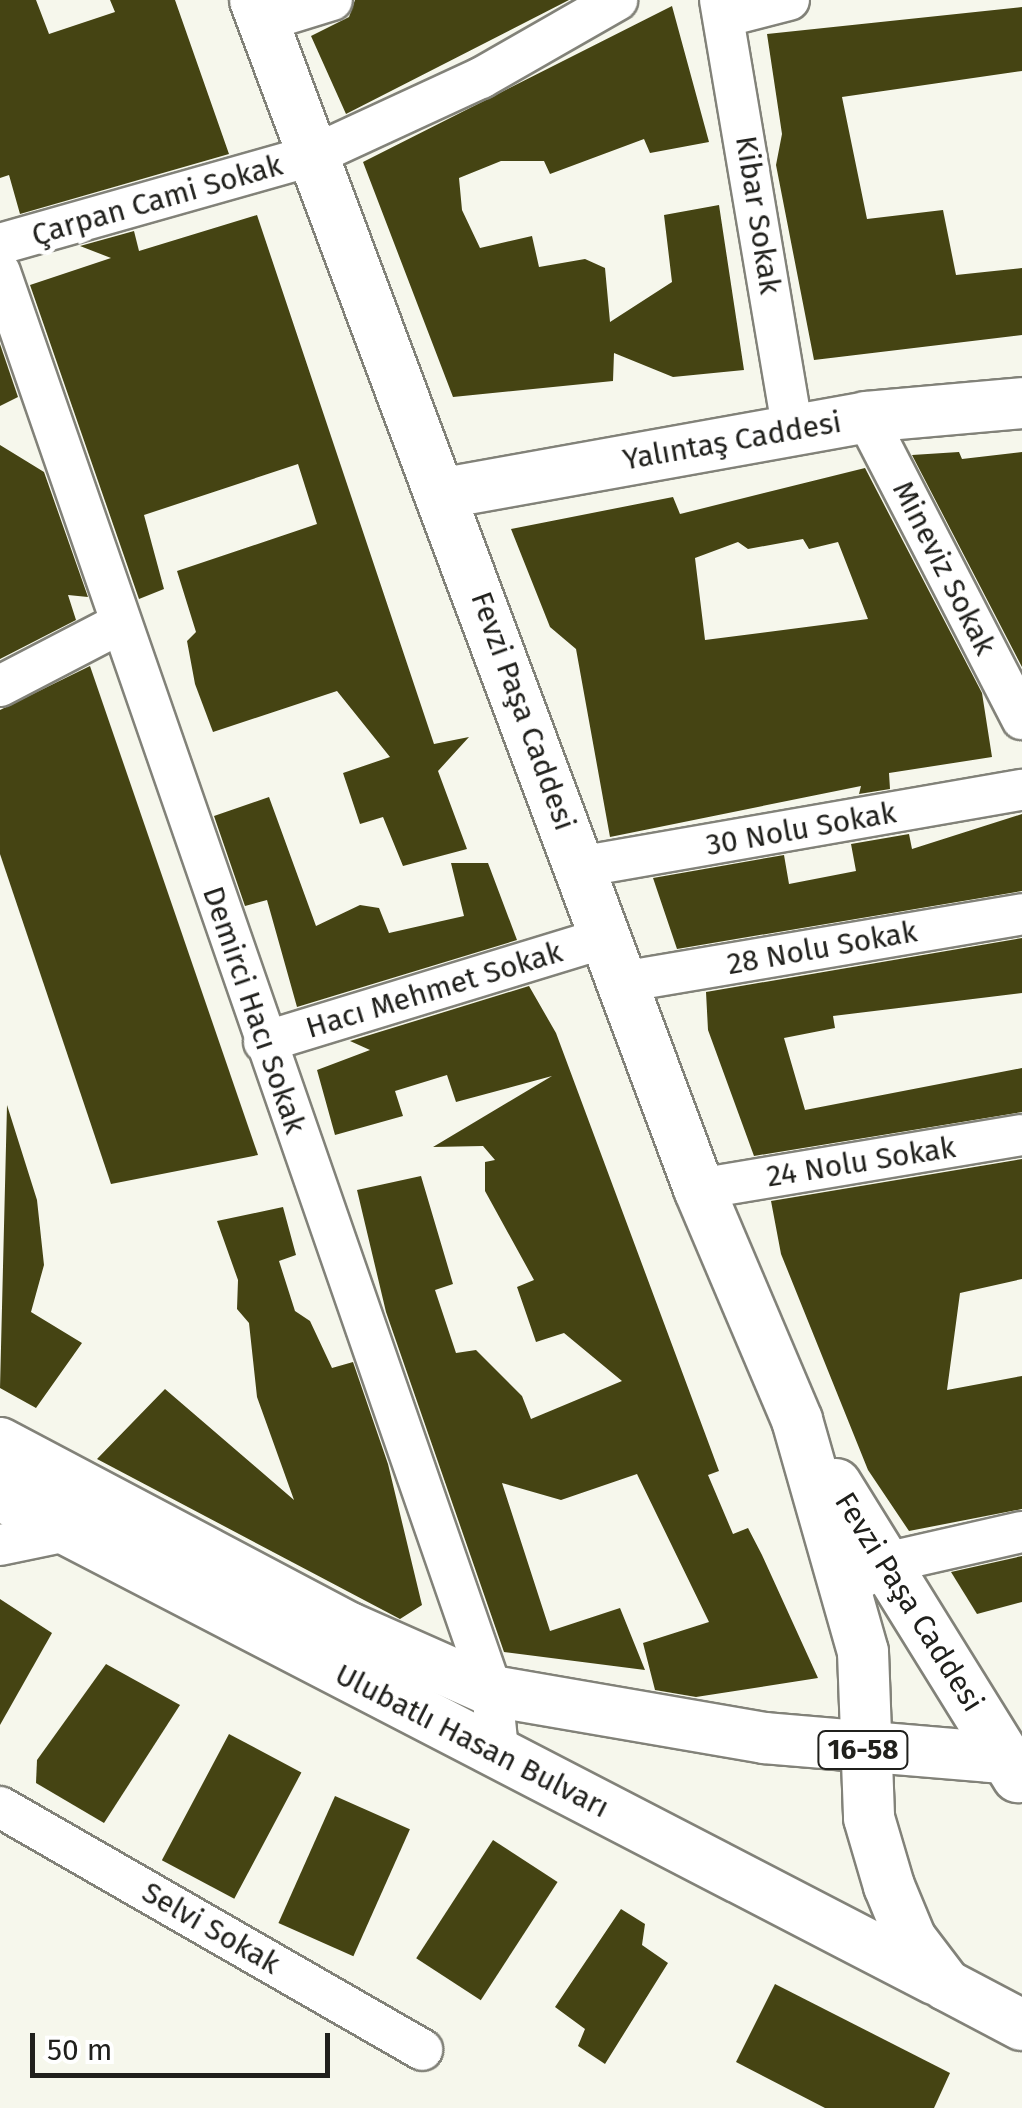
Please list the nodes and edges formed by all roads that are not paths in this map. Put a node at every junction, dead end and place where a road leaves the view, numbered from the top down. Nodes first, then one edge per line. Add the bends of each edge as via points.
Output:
1 (332, 0) edge
2 (617, 0) edge
3 (789, 0) edge
4 (723, 8) edge
5 (260, 11) edge
6 (314, 155) junction
7 (0, 244) edge
8 (0, 272) edge
9 (1022, 404) edge
10 (866, 417) junction
11 (793, 430) junction
12 (445, 493) junction
13 (121, 624) junction
14 (0, 686) edge
15 (1022, 719) edge
16 (1022, 790) edge
17 (580, 867) junction
18 (1022, 914) edge
19 (613, 960) junction
20 (264, 1042) junction
21 (1022, 1135) edge
22 (700, 1188) junction
23 (0, 1443) edge
24 (0, 1494) edge
25 (62, 1532) junction
26 (1022, 1532) edge
27 (0, 1545) edge
28 (868, 1575) junction
29 (492, 1691) junction
30 (862, 1748) junction
31 (498, 1750) junction
32 (1013, 1771) edge
33 (0, 1807) edge
34 (946, 1985) junction
35 (1022, 2024) edge
36 (422, 2050) dead end

1 - 5 street
2 - 6 street, Çarpan Cami Sokak via 480,78
3 - 4 street
4 - 11 street, Kibar Sokak
5 - 6 main road, Fevzi Paşa Caddesi
6 - 7 street, Çarpan Cami Sokak
6 - 12 main road, Fevzi Paşa Caddesi
8 - 13 street, Demirci Hacı Sokak
9 - 10 main road, Yalıntaş Caddesi
10 - 11 main road, Yalıntaş Caddesi
10 - 15 street, Mineviz Sokak
11 - 12 main road, Yalıntaş Caddesi
12 - 17 main road, Fevzi Paşa Caddesi
13 - 14 street
13 - 20 street, Demirci Hacı Sokak
16 - 17 street, 30 Nolu Sokak
17 - 19 main road, Fevzi Paşa Caddesi
18 - 19 street, 28 Nolu Sokak
19 - 20 street, Hacı Mehmet Sokak
19 - 22 main road, Fevzi Paşa Caddesi
20 - 29 street, Demirci Hacı Sokak
21 - 22 street, 24 Nolu Sokak
22 - 28 main road, Fevzi Paşa Caddesi / 16-58
23 - 29 main road, Ulubatlı Hasan Bulvarı via 350,1628
24 - 25 main road, Ulubatlı Hasan Bulvarı
25 - 27 street
25 - 31 main road, Ulubatlı Hasan Bulvarı
26 - 28 street
28 - 30 main road, Fevzi Paşa Caddesi / 16-58
28 - 32 main road, Fevzi Paşa Caddesi / 16-58
29 - 30 main road, Ulubatlı Hasan Bulvarı
29 - 31 street, Demirci Hacı Sokak
30 - 32 main road, Ulubatlı Hasan Bulvarı
30 - 34 main road, Fevzi Paşa Caddesi / 16-58 via 868,1818 889,1886 911,1939
31 - 34 main road, Ulubatlı Hasan Bulvarı
33 - 36 street, Selvi Sokak
34 - 35 main road, Fevzi Paşa Caddesi / 16-58

